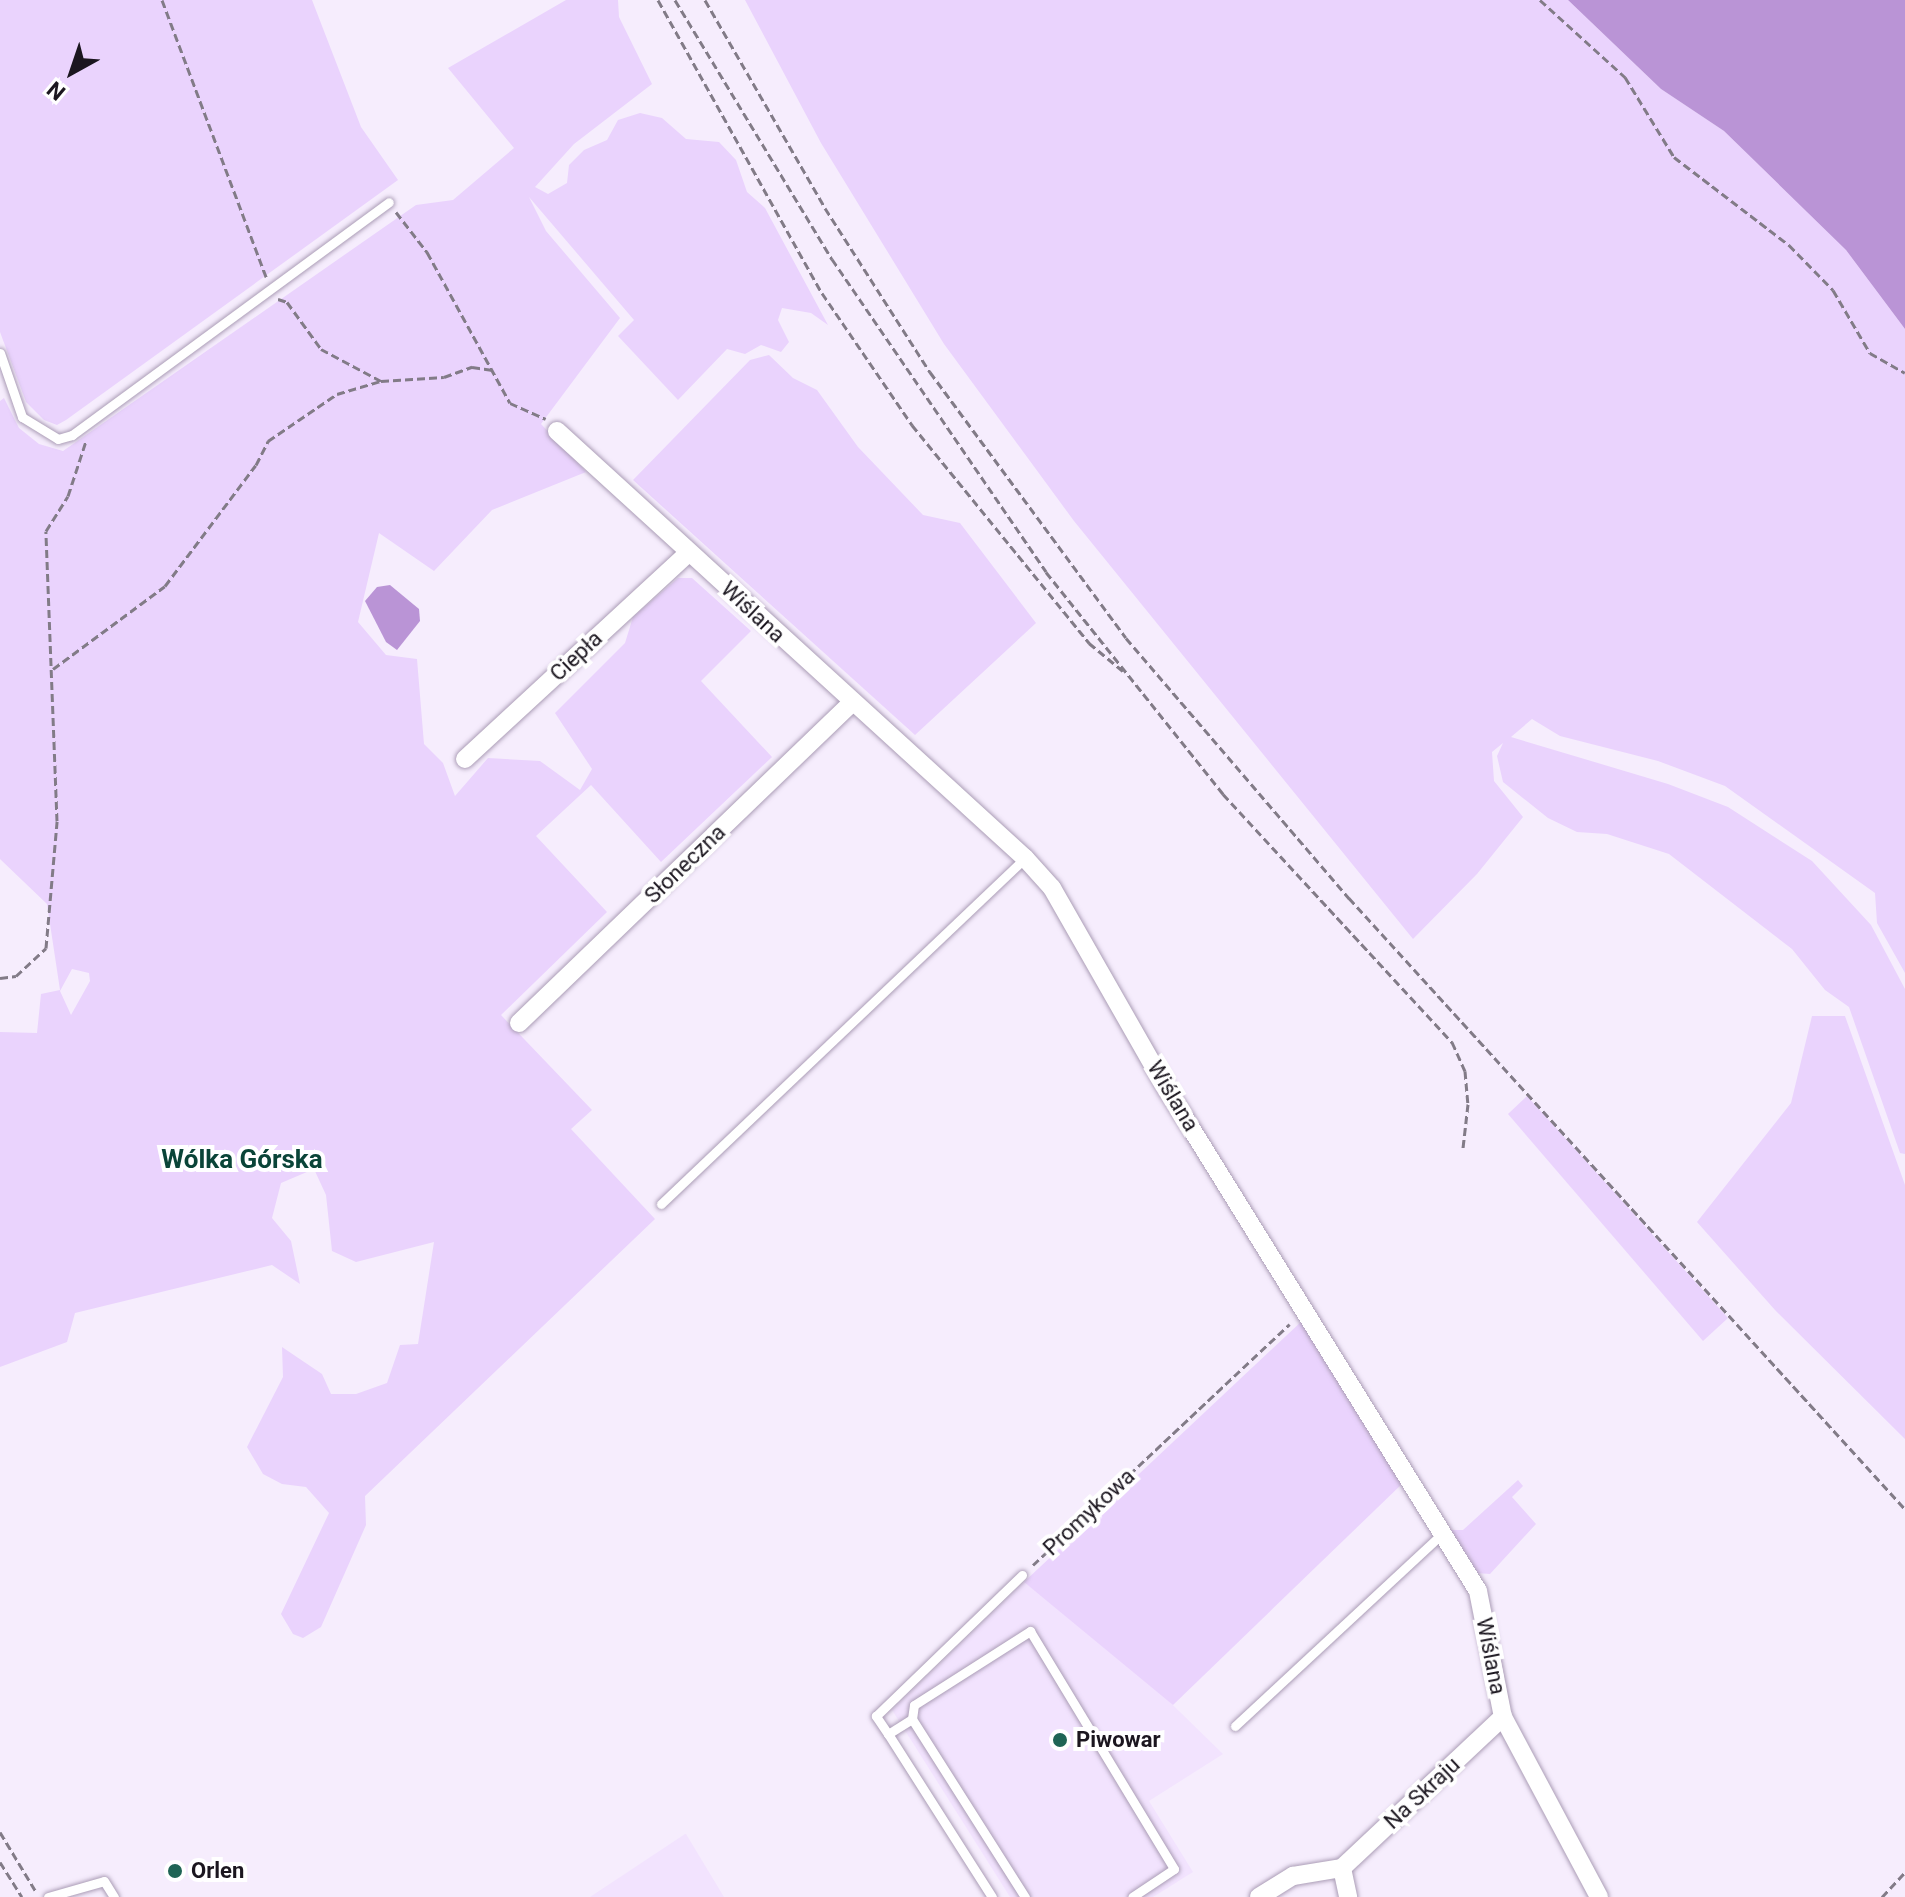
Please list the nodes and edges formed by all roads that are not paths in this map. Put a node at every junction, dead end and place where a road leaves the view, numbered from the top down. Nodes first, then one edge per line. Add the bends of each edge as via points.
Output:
1 (389, 202) road end
2 (0, 353) edge
3 (557, 431) road end
4 (688, 553) junction
5 (851, 704) junction
6 (465, 759) dead end
7 (1025, 858) junction
8 (519, 1023) dead end
9 (661, 1204) dead end
10 (1444, 1532) junction
11 (1022, 1575) road end
12 (1503, 1717) junction
13 (912, 1719) junction
14 (1235, 1726) dead end
15 (888, 1734) junction
16 (1342, 1868) junction
17 (48, 1897) edge
18 (114, 1897) edge
19 (992, 1897) edge
20 (1025, 1897) edge
21 (1132, 1897) edge
22 (1259, 1897) edge
23 (1348, 1897) edge
24 (1599, 1897) edge

1 - 2 lane via 90,422 58,439 22,417
3 - 4 street, Wiślana
4 - 5 street, Wiślana
4 - 6 street, Ciepła
5 - 7 street, Wiślana
5 - 8 street, Słoneczna
7 - 9 lane
7 - 10 street, Wiślana via 1052,888 1303,1309
10 - 12 street, Wiślana via 1478,1591
10 - 14 lane
11 - 15 lane via 876,1716
12 - 16 street, Na Skraju
12 - 24 street, Wiślana
13 - 15 lane
13 - 20 lane
13 - 21 lane via 914,1705 1030,1631 1174,1869
15 - 19 lane
16 - 22 street via 1293,1876
16 - 23 street
17 - 18 lane via 104,1881

